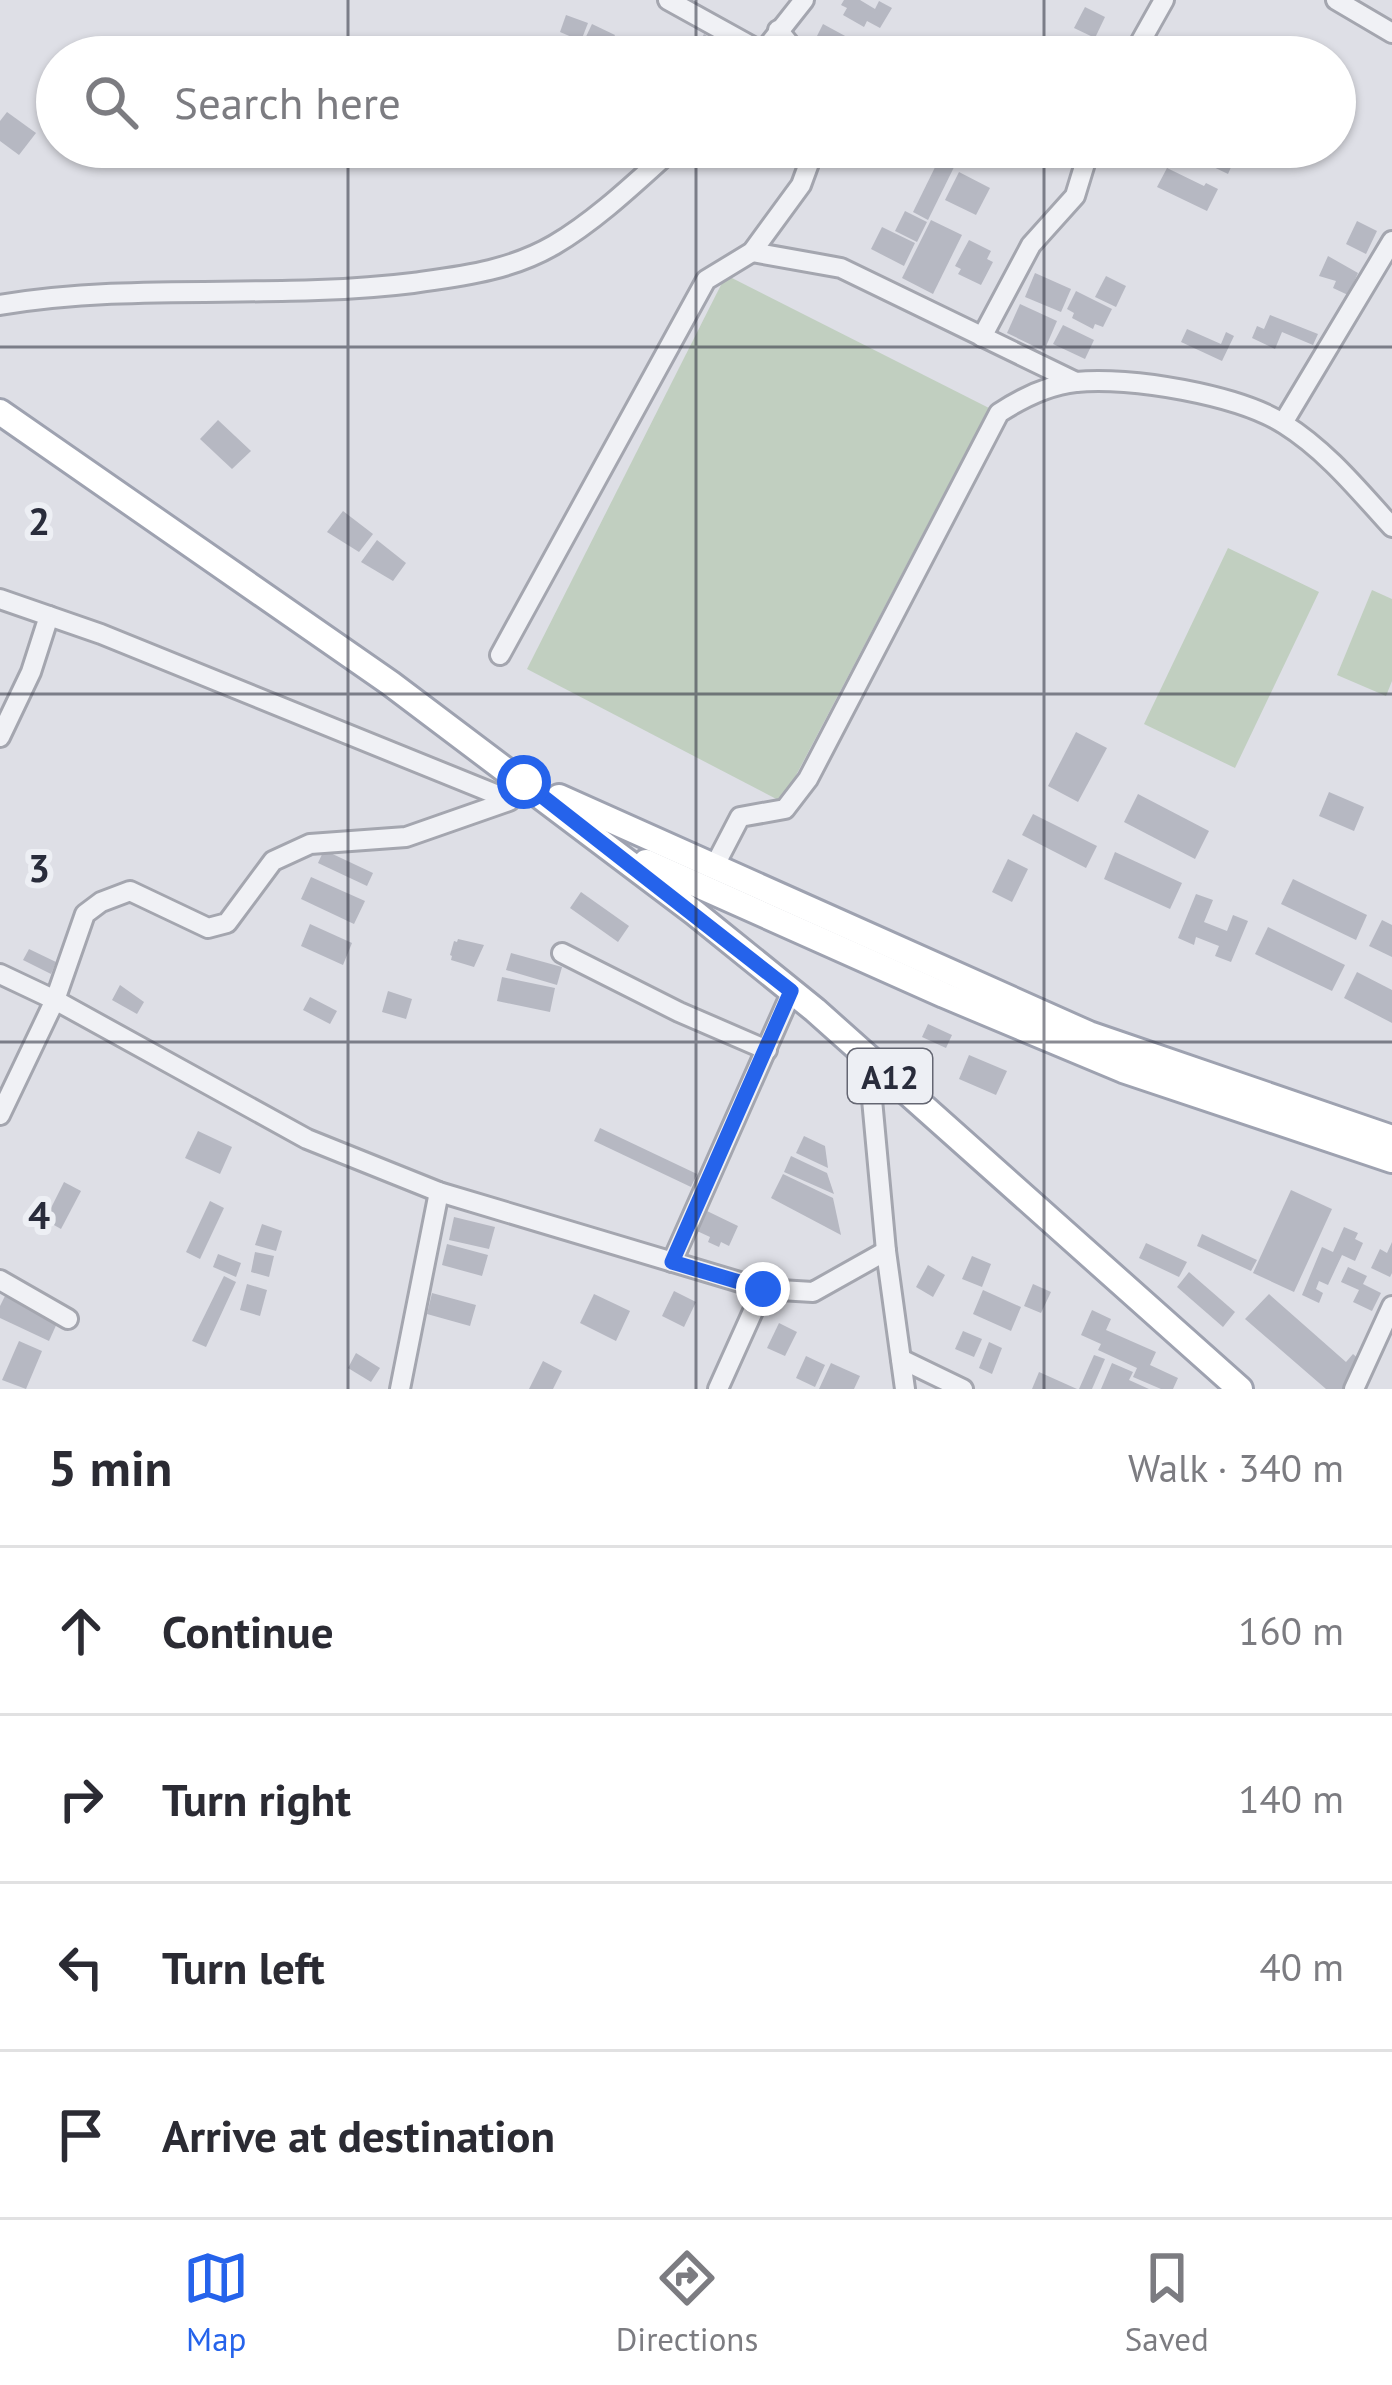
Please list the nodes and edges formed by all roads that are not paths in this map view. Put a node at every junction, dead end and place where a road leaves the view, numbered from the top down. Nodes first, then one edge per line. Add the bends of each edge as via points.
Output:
1 (668, 0) edge
2 (804, 0) edge
3 (1164, 0) edge
4 (1336, 0) edge
5 (778, 30) junction
6 (1392, 33) edge
7 (729, 36) edge
8 (774, 36) edge
9 (783, 36) edge
10 (1144, 36) edge
11 (652, 168) edge
12 (807, 168) edge
13 (1084, 168) edge
14 (1392, 241) edge
15 (752, 252) junction
16 (0, 305) edge
17 (982, 337) junction
18 (1076, 382) junction
19 (0, 412) edge
20 (1283, 423) junction
21 (1392, 527) edge
22 (0, 599) edge
23 (49, 616) junction
24 (500, 656) dead end
25 (0, 737) edge
26 (516, 791) junction
27 (704, 890) junction
28 (562, 953) dead end
29 (0, 974) edge
30 (791, 991) junction
31 (55, 1000) junction
32 (767, 1050) junction
33 (868, 1057) junction
34 (0, 1115) edge
35 (1392, 1138) edge
36 (1392, 1160) edge
37 (439, 1192) junction
38 (886, 1251) junction
39 (672, 1262) junction
40 (0, 1280) edge
41 (763, 1289) junction
42 (1392, 1306) edge
43 (68, 1319) dead end
44 (901, 1359) junction
45 (400, 1389) edge
46 (718, 1389) edge
47 (905, 1389) edge
48 (964, 1389) edge
49 (1240, 1389) edge
50 (1354, 1389) edge

1 - 7 street
2 - 5 street
3 - 10 street
4 - 6 street
5 - 8 street
5 - 9 street
11 - 16 street via 553,246 485,274
12 - 15 street
13 - 17 street via 1075,196 1030,245
14 - 20 street
15 - 17 street via 841,268
15 - 24 street via 706,280
17 - 18 street
18 - 20 street via 1144,384 1226,400
18 - 27 street via 1027,394 999,413 808,779 785,809 740,817
19 - 26 main road via 390,683
20 - 21 street via 1337,466
22 - 23 street
23 - 25 street
23 - 26 street
26 - 27 main road
26 - 27 main road via 598,813
26 - 31 street via 406,837 310,844 273,861 227,923 208,928 130,891 115,896 85,914
27 - 30 main road, A12
27 - 35 main road
27 - 36 main road via 1123,1070
28 - 32 street
29 - 31 street
30 - 32 street
30 - 33 main road, A12
31 - 34 street
31 - 37 street via 307,1139
32 - 39 street
33 - 38 street
33 - 49 main road, A12
37 - 39 street
37 - 45 street
38 - 41 street via 813,1292
38 - 44 street
39 - 41 street
40 - 43 street
41 - 46 street
42 - 50 street
44 - 47 street
44 - 48 street

